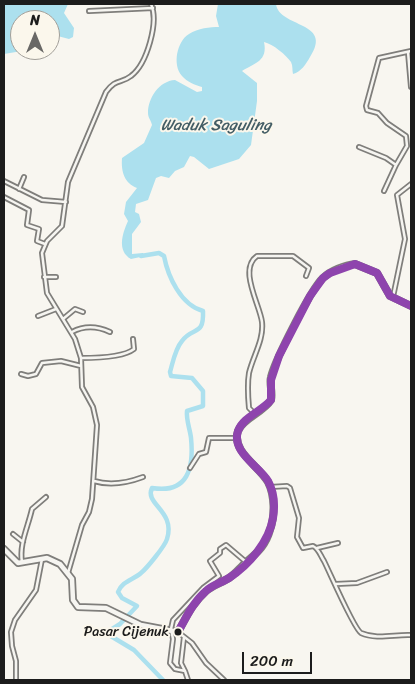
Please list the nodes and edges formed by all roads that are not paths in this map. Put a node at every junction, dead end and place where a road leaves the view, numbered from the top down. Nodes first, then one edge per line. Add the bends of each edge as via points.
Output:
1 (151, 4) edge
2 (153, 8) junction
3 (89, 11) dead end
4 (410, 52) edge
5 (411, 87) edge
6 (359, 147) dead end
7 (396, 165) junction
8 (24, 177) dead end
9 (4, 181) edge
10 (411, 184) edge
11 (19, 189) junction
12 (384, 191) dead end
13 (4, 197) edge
14 (66, 202) junction
15 (45, 244) junction
16 (306, 276) dead end
17 (44, 277) junction
18 (56, 277) dead end
19 (393, 298) junction
20 (411, 306) edge
21 (56, 309) junction
22 (83, 312) dead end
23 (38, 316) dead end
24 (63, 319) junction
25 (72, 332) junction
26 (110, 332) dead end
27 (133, 339) dead end
28 (81, 358) junction
29 (81, 366) junction
30 (21, 374) dead end
31 (256, 415) junction
32 (237, 438) junction
33 (190, 468) dead end
34 (143, 477) dead end
35 (94, 481) junction
36 (270, 487) junction
37 (46, 497) dead end
38 (13, 534) dead end
39 (23, 542) junction
40 (338, 543) dead end
41 (317, 548) junction
42 (4, 549) edge
43 (42, 559) junction
44 (244, 560) junction
45 (22, 562) junction
46 (387, 572) dead end
47 (68, 573) junction
48 (336, 584) junction
49 (170, 629) junction
50 (178, 632) junction
51 (411, 636) edge
52 (184, 637) junction
53 (184, 671) junction
54 (16, 680) edge
55 (188, 680) edge
56 (224, 680) edge

1 - 2 street
2 - 3 street
2 - 14 street via 152,33 142,62 131,77 117,81 106,92 69,179
4 - 5 street
4 - 7 street via 379,58 366,106 367,110 378,113 406,136 407,146
6 - 7 street
7 - 12 street
8 - 11 street
9 - 11 street
10 - 19 street via 397,195 405,239
11 - 14 street via 42,200
13 - 15 street via 28,210 27,225 39,229 37,241
14 - 15 street via 61,228
15 - 17 street via 42,253
16 - 31 street via 309,268 293,256 256,256 249,268 263,327 248,382 248,408
17 - 18 street
17 - 21 street via 47,293
19 - 20 main road
19 - 31 main road via 386,292 377,273 355,264 322,278 300,313 274,368 271,400
21 - 23 street
21 - 24 street
22 - 24 street via 75,309
24 - 25 street
25 - 26 street via 96,326
25 - 28 street
27 - 28 street via 133,351 118,356
28 - 29 street
29 - 30 street via 61,361 42,363 36,374
29 - 35 street via 82,387 93,407 97,425
31 - 32 main road via 241,427
32 - 33 street via 210,438 206,452 200,454
32 - 36 main road via 239,448 262,472
34 - 35 street via 124,483
35 - 47 street via 90,509
36 - 41 street via 289,486 299,518 297,537 303,548
36 - 44 main road via 273,514 270,533 260,551
37 - 39 street via 32,509
38 - 39 street
39 - 45 street
40 - 41 street
41 - 48 street
42 - 45 main road via 15,561
43 - 45 main road
43 - 47 main road via 54,560
43 - 54 street via 36,590 15,620 11,632
44 - 49 street via 226,545 220,549 210,562 220,576 180,610
44 - 50 main road via 229,578 199,598 186,614
46 - 48 street via 357,583
47 - 49 main road via 77,606 106,608 146,627
48 - 51 street via 350,620 359,632 382,637
49 - 50 main road
49 - 53 street via 174,638 171,665
50 - 52 street
52 - 53 street via 181,663
52 - 56 street
53 - 55 street

